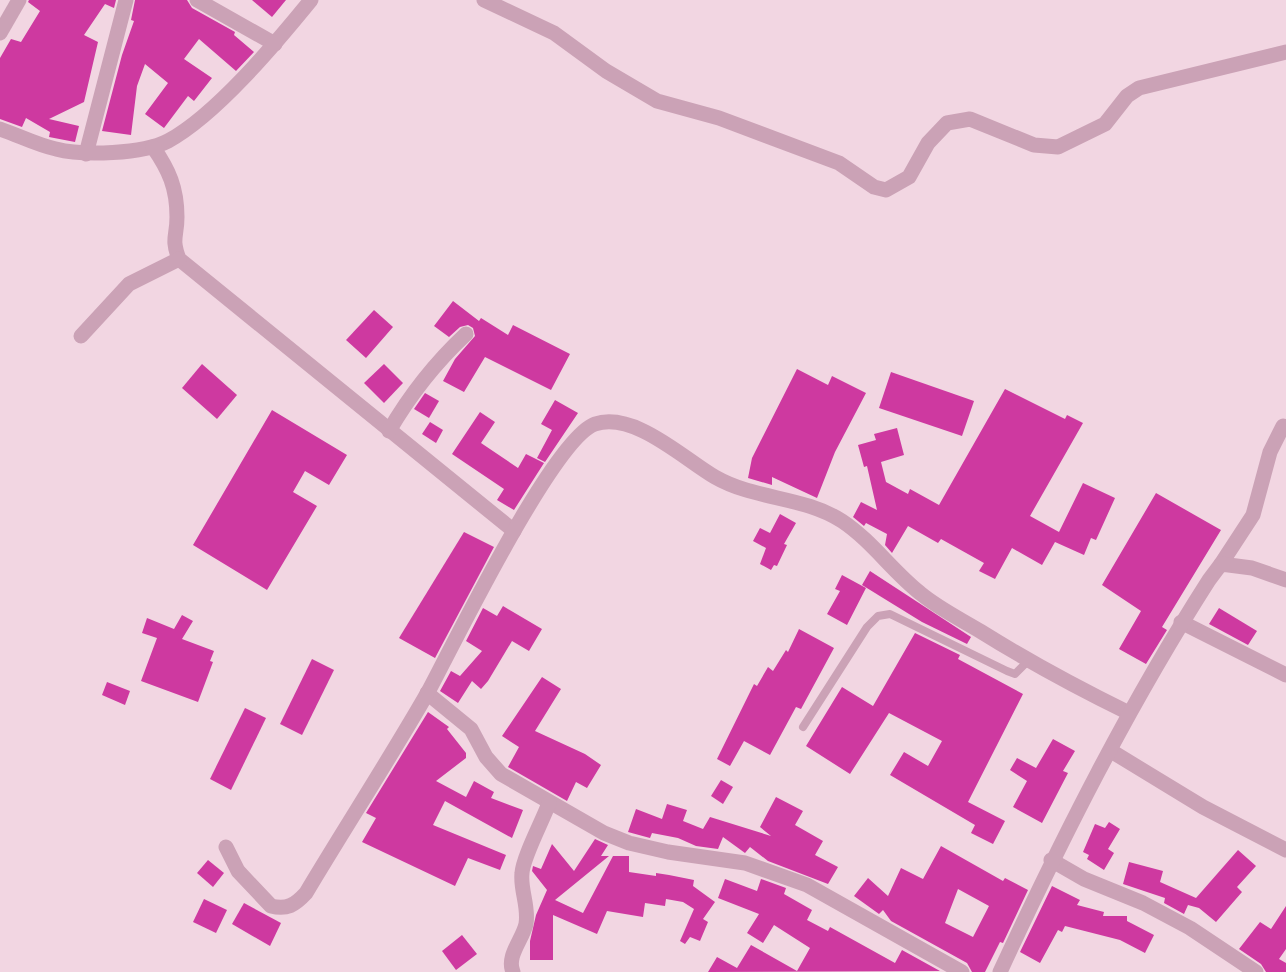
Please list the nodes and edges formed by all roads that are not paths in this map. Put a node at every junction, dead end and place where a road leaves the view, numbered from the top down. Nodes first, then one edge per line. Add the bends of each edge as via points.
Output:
1 (20, 0) edge
2 (126, 0) edge
3 (197, 0) edge
4 (311, 0) edge
5 (484, 0) edge
6 (0, 33) edge
7 (274, 44) junction
8 (1286, 52) edge
9 (0, 129) edge
10 (153, 147) junction
11 (86, 154) junction
12 (179, 259) junction
13 (466, 334) dead end
14 (81, 336) dead end
15 (1283, 426) dead end
16 (389, 431) junction
17 (514, 531) junction
18 (1221, 564) junction
19 (1286, 580) edge
20 (1181, 622) junction
21 (1028, 661) junction
22 (1286, 675) edge
23 (427, 693) junction
24 (1129, 713) junction
25 (803, 727) dead end
26 (1111, 751) junction
27 (549, 803) junction
28 (226, 847) dead end
29 (1286, 850) edge
30 (1052, 860) junction
31 (513, 972) edge
32 (962, 972) edge
33 (1000, 972) edge
34 (1256, 972) edge

1 - 6 street
2 - 11 street
3 - 7 street
4 - 7 street
5 - 8 street via 554,33 606,71 657,101 719,118 810,151 886,190 909,177 928,143 947,123 970,119 1034,145 1058,147 1105,124 1127,96 1139,88
7 - 10 street via 188,127
9 - 11 street via 55,149
10 - 11 street
10 - 12 street via 172,176 177,218 173,243
12 - 14 street via 129,284
12 - 16 street
13 - 16 street via 411,393
15 - 18 street via 1270,452 1253,515
16 - 17 street
17 - 21 street via 572,441 582,432 608,422 629,425 739,488 796,500 843,522 921,594
17 - 23 street
18 - 19 street via 1252,568
18 - 20 street
20 - 22 street
20 - 24 street
21 - 24 street
21 - 25 lane via 1015,674 890,614 878,616
23 - 27 street via 471,729 486,757 501,774
23 - 28 street via 297,903 281,908 262,899 238,871
24 - 26 street
26 - 29 street via 1203,807
26 - 30 street
27 - 31 street via 522,873 526,925 513,955
27 - 32 street via 628,843 719,862 745,863 807,885
30 - 33 street
30 - 34 street via 1190,928

